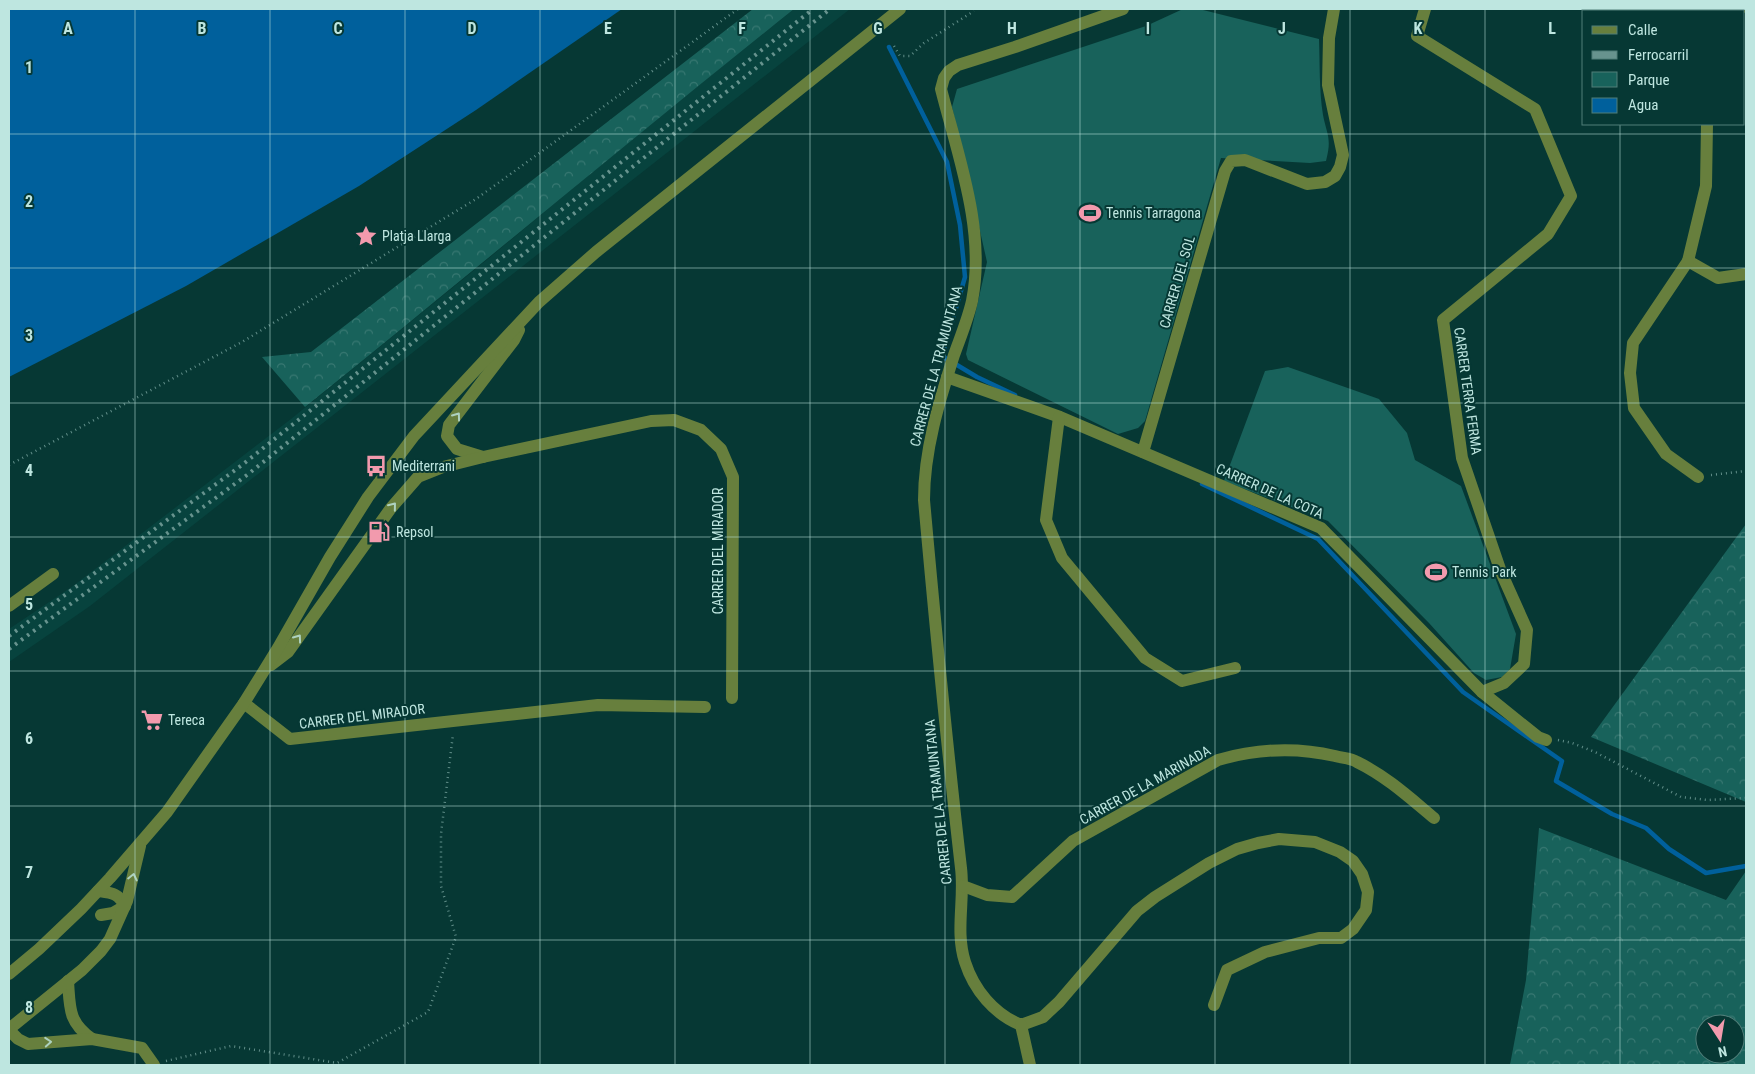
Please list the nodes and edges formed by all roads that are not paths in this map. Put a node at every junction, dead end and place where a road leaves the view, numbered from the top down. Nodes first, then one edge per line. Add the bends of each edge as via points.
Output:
1 (900, 9) edge
2 (1123, 9) edge
3 (1334, 9) edge
4 (1425, 9) edge
5 (1707, 125) edge
6 (1688, 261) junction
7 (1746, 274) edge
8 (527, 315) junction
9 (948, 374) junction
10 (1060, 417) junction
11 (1143, 452) junction
12 (483, 457) junction
13 (1698, 477) road end
14 (53, 574) dead end
15 (9, 606) edge
16 (1235, 668) dead end
17 (263, 671) junction
18 (1482, 692) junction
19 (732, 698) dead end
20 (244, 703) junction
21 (705, 707) dead end
22 (1542, 739) road end
23 (1434, 818) dead end
24 (141, 843) junction
25 (963, 886) junction
26 (98, 891) junction
27 (81, 909) junction
28 (101, 915) junction
29 (110, 938) junction
30 (9, 974) edge
31 (68, 981) junction
32 (1214, 1005) dead end
33 (1020, 1025) junction
34 (9, 1029) edge
35 (92, 1039) junction
36 (152, 1063) edge
37 (1030, 1065) edge

1 - 8 street via 596,252
2 - 9 street, CARRER DE LA TRAMUNTANA via 958,65 944,78 941,89 971,212 975,281
3 - 11 street, CARRER DEL SOL via 1329,38 1328,85 1343,155 1340,167 1335,176 1324,182 1307,184 1245,160 1231,161 1225,171
4 - 18 street, CARRER TERRA FERMA via 1417,36 1535,109 1571,196 1548,234 1443,320 1462,458 1501,572 1527,630 1524,664 1504,683
5 - 6 street via 1706,186
6 - 7 street via 1718,278
6 - 13 street via 1633,343 1630,373 1634,408 1666,454
12 -> 8 street, CARRER DEL MIRADOR via 457,449 447,436 449,425 514,340
8 - 17 street via 414,436 368,496
9 - 10 street, CARRER DE LA COTA
9 - 25 street, CARRER DE LA TRAMUNTANA via 927,454 924,500
10 - 11 street, CARRER DE LA COTA
10 - 16 street via 1046,520 1062,558 1146,658 1182,681
11 - 18 street, CARRER DE LA COTA via 1321,528
17 -> 12 street, CARRER DEL MIRADOR via 288,652 391,508 418,477
12 - 19 street, CARRER DEL MIRADOR via 651,421 674,420 700,430 721,449 733,477
14 - 15 street
17 - 20 street
18 - 22 street, CARRER DE LA COTA
20 - 21 street, CARRER DEL MIRADOR via 290,739 598,705
20 - 24 street via 167,812
23 - 25 street, CARRER DE LA MARINADA via 1386,779 1356,761 1322,753 1264,750 1218,760 1073,841 1012,896 987,895
24 - 26 street
29 -> 24 street via 127,900
25 - 33 street, CARRER DE LA TRAMUNTANA via 959,929 968,970 993,1008
26 - 27 street
26 - 28 street via 114,893 125,906
27 - 28 street
27 - 30 street
28 - 29 street
29 - 31 street via 95,957
31 - 34 street
31 - 35 street via 70,1012 82,1032
32 - 33 street via 1226,970 1265,952 1319,938 1341,938 1353,929 1366,910 1368,892 1362,874 1353,862 1340,852 1315,842 1279,839 1258,843 1209,863 1137,911 1059,1002 1042,1017
33 - 37 street
34 -> 35 street via 28,1044
35 - 36 street via 142,1048

